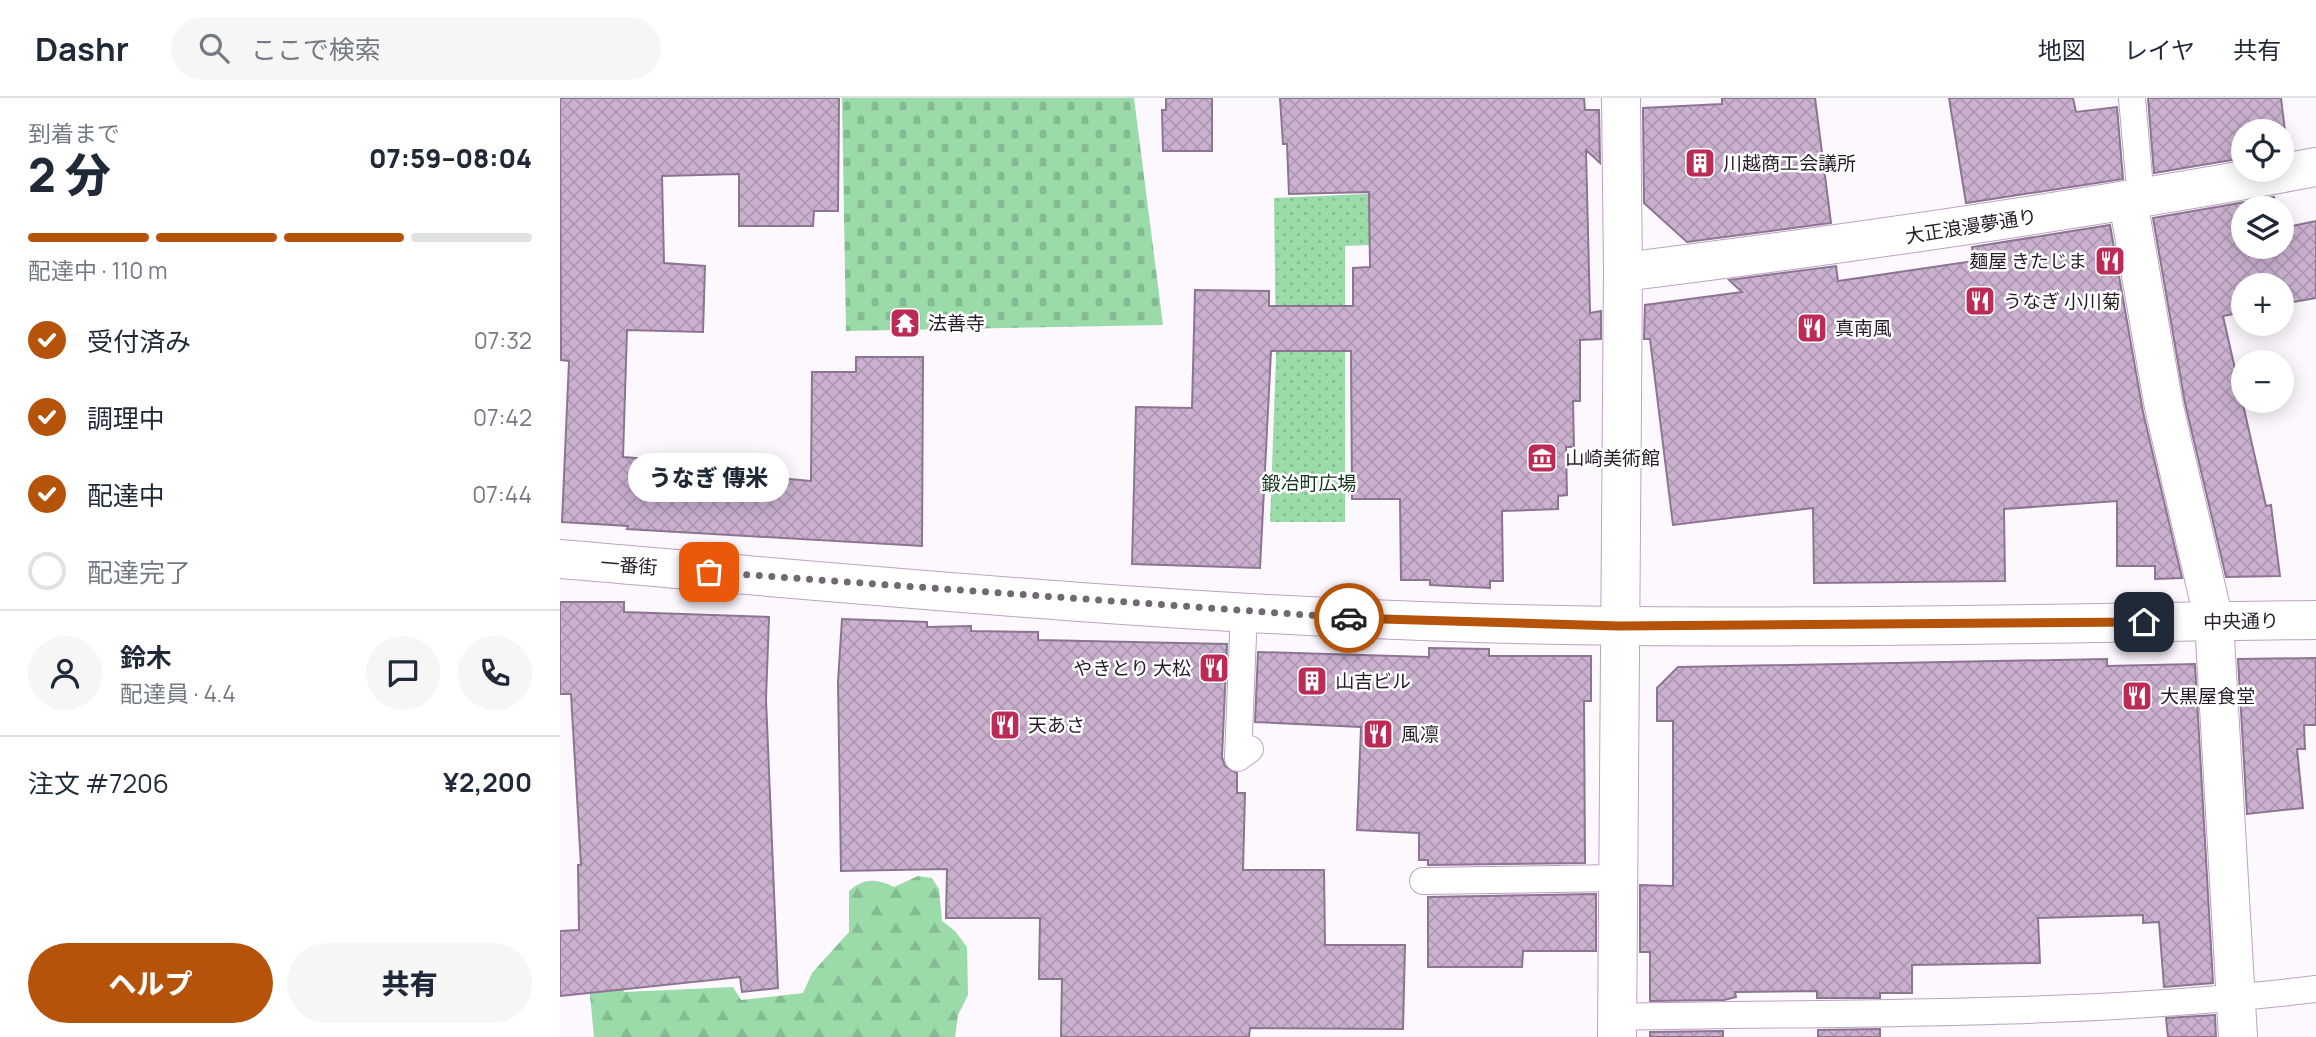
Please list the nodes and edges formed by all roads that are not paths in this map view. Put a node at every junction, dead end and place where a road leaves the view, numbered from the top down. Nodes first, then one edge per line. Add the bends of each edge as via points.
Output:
1 (1621, 98) edge
2 (2132, 98) edge
3 (2316, 167) edge
4 (2135, 200) junction
5 (1623, 272) junction
6 (560, 559) edge
7 (1244, 611) junction
8 (2316, 620) edge
9 (2214, 621) junction
10 (1619, 626) junction
11 (1250, 749) dead end
12 (1618, 878) junction
13 (1423, 881) dead end
14 (2316, 989) edge
15 (2236, 998) junction
16 (1618, 1027) edge
17 (2238, 1037) edge

1 - 5 street
2 - 4 lane
3 - 4 street, 大正浪漫夢通り
4 - 5 street, 大正浪漫夢通り via 1915,235
4 - 9 street via 2164,407
5 - 10 street
6 - 7 street, 一番街
7 - 10 street, 一番街
7 - 11 lane via 1238,758
8 - 9 street, 中央通り
9 - 10 street, 中央通り
9 - 15 street
10 - 12 street
12 - 13 lane
12 - 16 street
14 - 15 lane
15 - 16 lane
15 - 17 street

